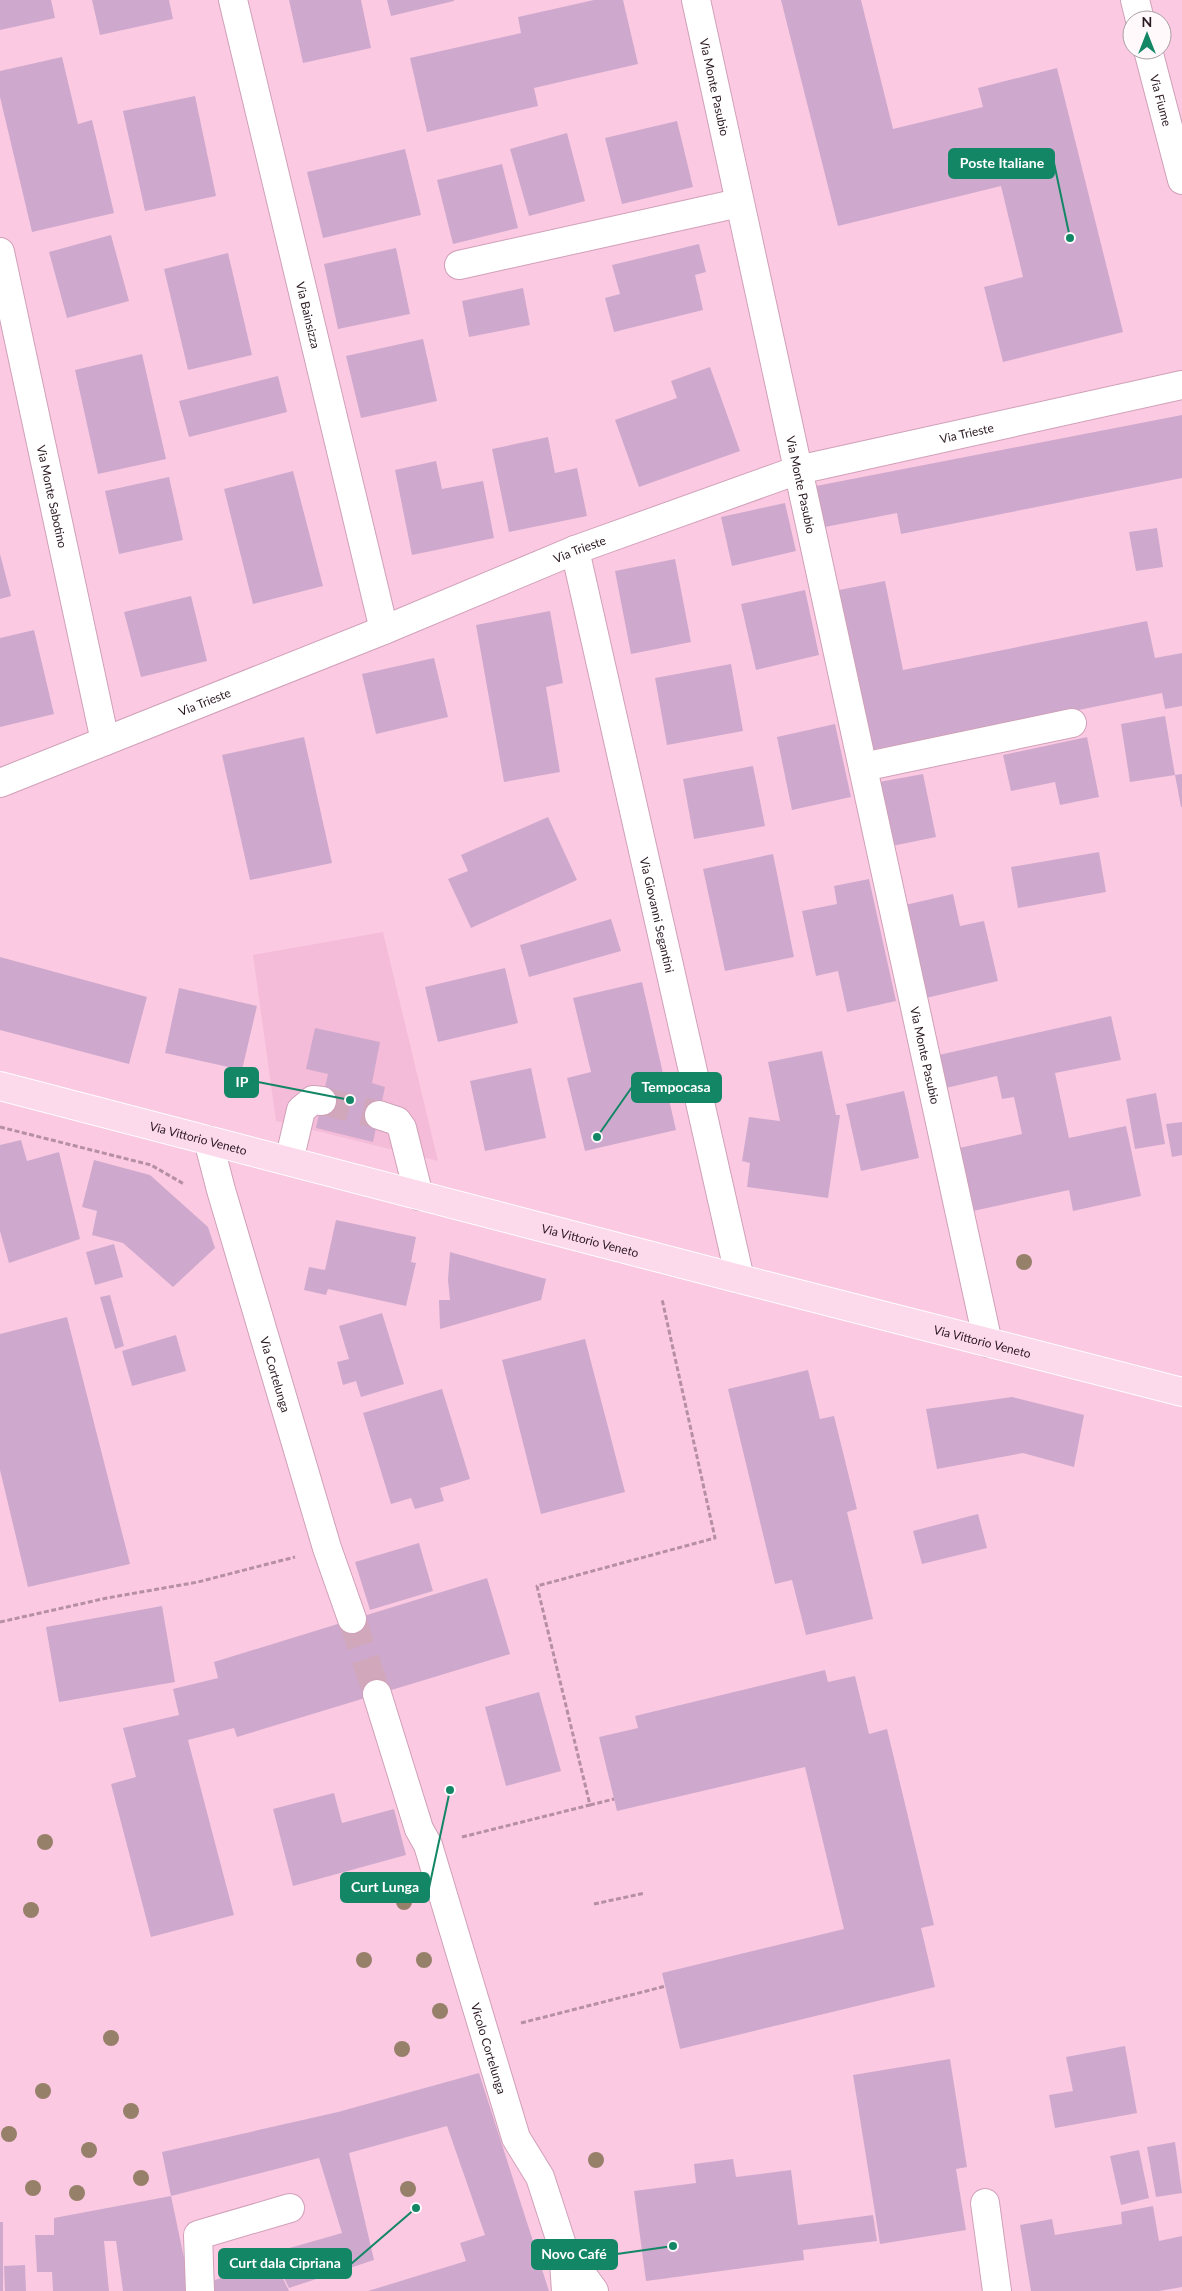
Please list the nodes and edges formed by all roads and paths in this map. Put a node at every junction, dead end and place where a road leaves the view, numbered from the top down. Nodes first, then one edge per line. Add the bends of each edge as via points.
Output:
1 (233, 0) edge
2 (696, 0) edge
3 (1151, 60) edge
4 (1178, 144) edge
5 (1182, 180) edge
6 (739, 203) junction
7 (0, 252) edge
8 (459, 265) dead end
9 (1182, 385) edge
10 (798, 470) junction
11 (575, 550) junction
12 (384, 630) junction
13 (1072, 723) dead end
14 (105, 741) junction
15 (863, 767) junction
16 (0, 783) edge
17 (0, 1086) edge
18 (322, 1101) tunnel mouth
19 (379, 1115) tunnel mouth
20 (0, 1127) edge
21 (208, 1140) junction
22 (289, 1161) junction
23 (190, 1186) dead end
24 (419, 1196) junction
25 (740, 1279) junction
26 (662, 1298) dead end
27 (988, 1343) junction
28 (1182, 1392) edge
29 (327, 1548) junction
30 (349, 1613) tunnel mouth
31 (0, 1622) edge
32 (377, 1694) tunnel mouth
33 (614, 1799) dead end
34 (590, 1805) junction
35 (428, 1845) junction
36 (645, 1893) dead end
37 (594, 1904) dead end
38 (666, 1986) dead end
39 (521, 2023) dead end
40 (985, 2203) dead end
41 (290, 2208) dead end
42 (563, 2248) junction
43 (200, 2291) edge
44 (566, 2291) edge
45 (594, 2291) edge
46 (997, 2291) edge

1 - 12 street, Via Bainsizza
2 - 6 street, Via Monte Pasubio
3 - 4 street, Via Fiume
4 - 5 street, Via Fiume
6 - 8 street
6 - 10 street, Via Monte Pasubio
7 - 14 street, Via Monte Sabotino
9 - 10 street, Via Trieste
10 - 11 street, Via Trieste
10 - 15 street, Via Monte Pasubio
11 - 12 street, Via Trieste
11 - 25 street, Via Giovanni Segantini
12 - 14 street, Via Trieste
13 - 15 street
14 - 16 street, Via Trieste
15 - 27 street, Via Monte Pasubio
17 - 21 main road, Via Vittorio Veneto
18 - 22 street via 313,1100 301,1110
19 - 24 street via 397,1121 402,1128
20 - 23 path via 151,1165 179,1183
21 - 22 main road, Via Vittorio Veneto
21 - 29 street, Via Cortelunga
22 - 24 main road, Via Vittorio Veneto
24 - 25 main road, Via Vittorio Veneto
25 - 27 main road, Via Vittorio Veneto
26 - 34 path via 715,1538 537,1586
27 - 28 main road, Via Vittorio Veneto
29 - 30 street, Via Cortelunga
29 - 31 path via 198,1582
32 - 35 street, Vicolo Cortelunga via 419,1829
33 - 34 path
34 - 35 path
35 - 42 street, Vicolo Cortelunga via 516,2138 540,2177
36 - 37 path
38 - 39 path
40 - 46 street
41 - 43 street via 198,2235
42 - 44 street, Vicolo Cortelunga
42 - 45 street, Vicolo Cortelunga

